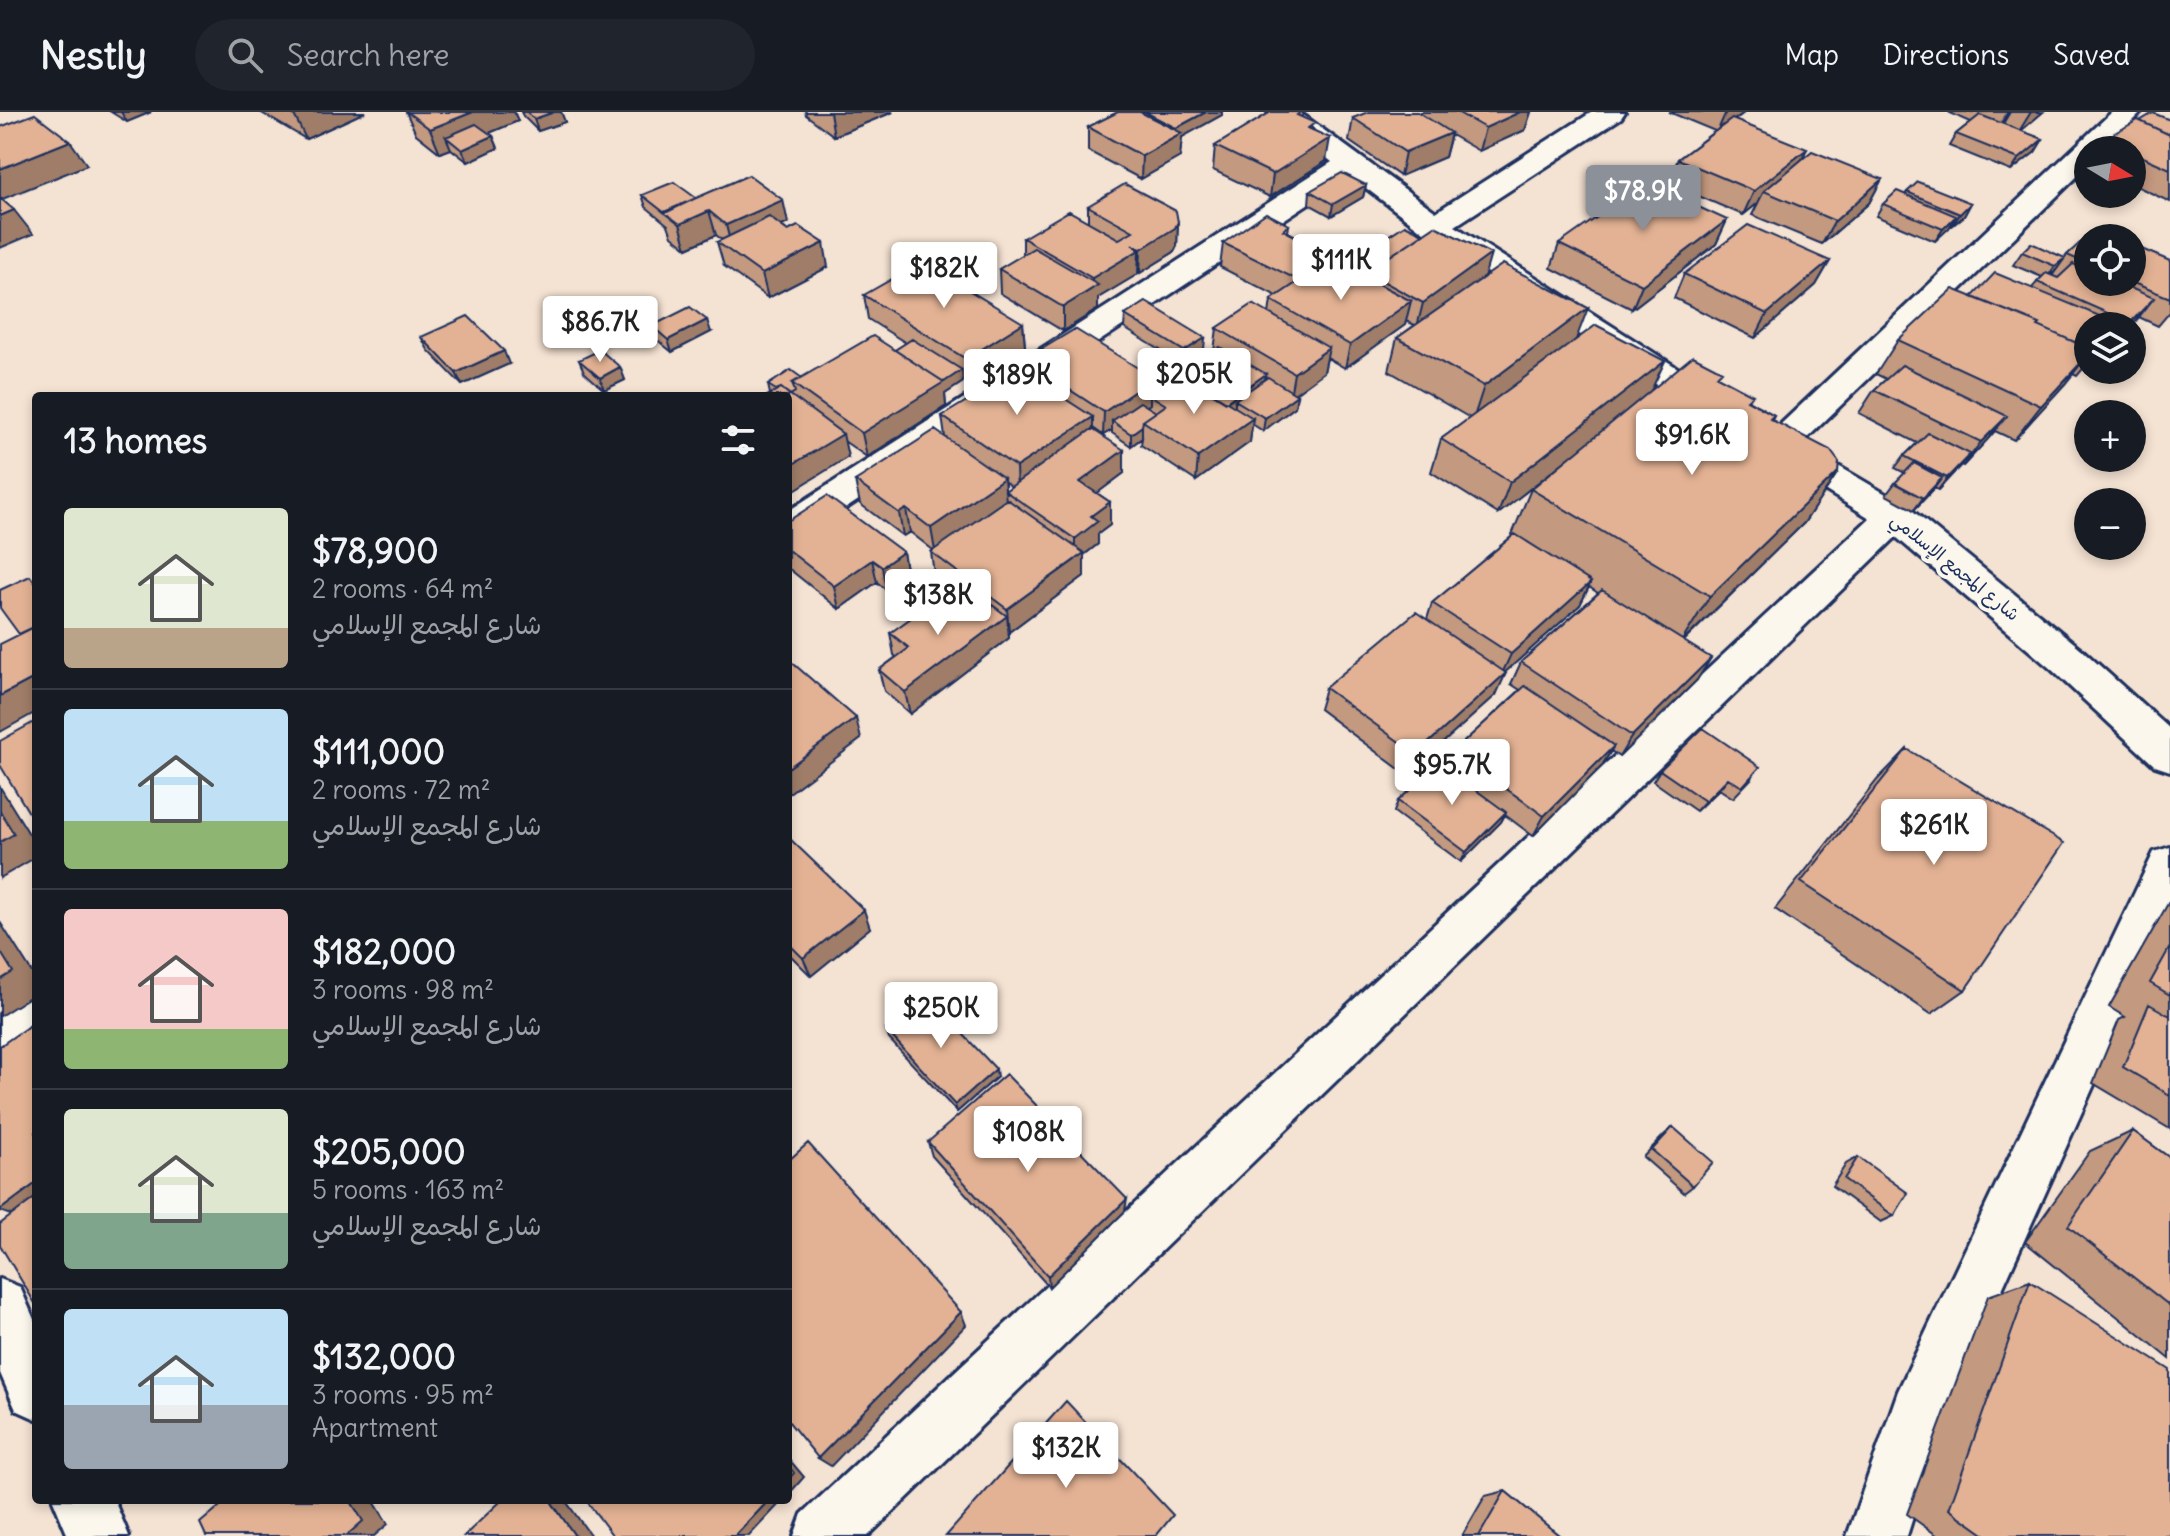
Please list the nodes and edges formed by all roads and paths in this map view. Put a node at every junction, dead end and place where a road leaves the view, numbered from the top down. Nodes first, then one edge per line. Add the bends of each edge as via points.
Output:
1 (1282, 112) edge
2 (1611, 112) edge
3 (2128, 112) edge
4 (1350, 163) junction
5 (1435, 226) junction
6 (1757, 433) junction
7 (1895, 516) junction
8 (792, 526) edge
9 (2170, 754) edge
10 (2170, 866) edge
11 (32, 1021) edge
12 (0, 1041) edge
13 (0, 1307) edge
14 (32, 1381) edge
15 (85, 1504) edge
16 (99, 1536) edge
17 (824, 1536) edge
18 (1877, 1536) edge

1 - 4 street, شارع المجمع الإسلامي
2 - 5 street
3 - 6 street
4 - 5 street, شارع المجمع الإسلامي
4 - 8 street
5 - 6 street, شارع المجمع الإسلامي
6 - 7 street, شارع المجمع الإسلامي
7 - 9 street, شارع المجمع الإسلامي
7 - 17 street
10 - 18 street via 1918,1411
11 - 12 street
13 - 14 street
15 - 16 street

